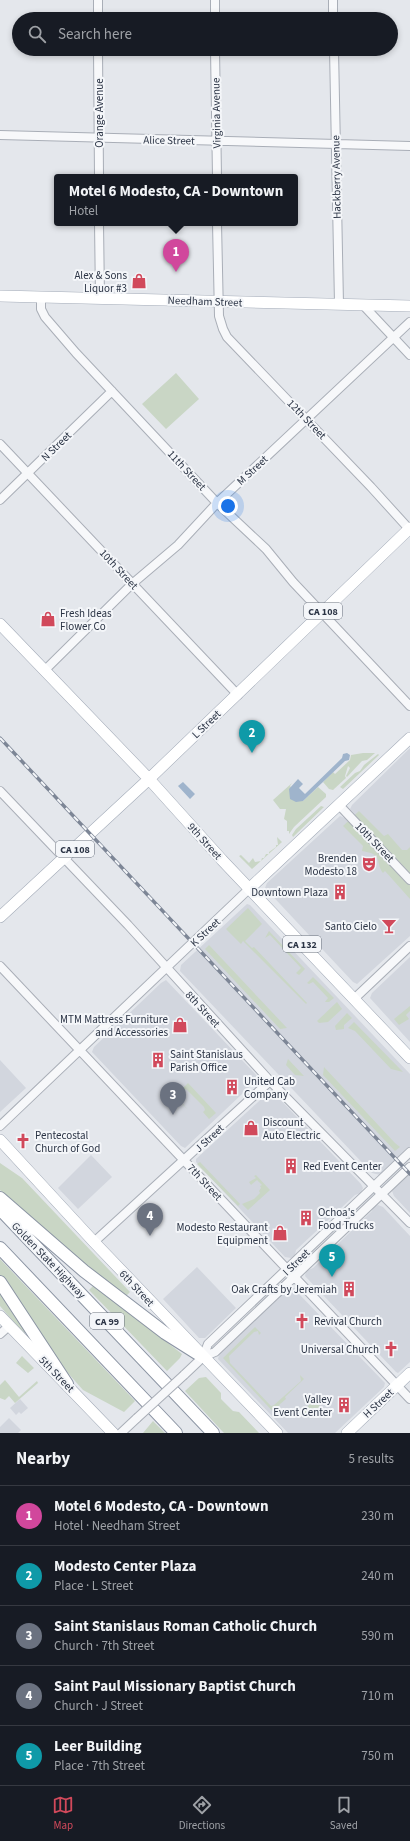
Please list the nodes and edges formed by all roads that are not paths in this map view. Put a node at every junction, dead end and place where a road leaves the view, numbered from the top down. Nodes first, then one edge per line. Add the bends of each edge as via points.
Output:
1 (98, 0) edge
2 (215, 0) edge
3 (333, 0) edge
4 (98, 12) edge
5 (215, 12) edge
6 (334, 12) edge
7 (98, 56) edge
8 (215, 56) edge
9 (334, 56) edge
10 (0, 135) edge
11 (99, 138) junction
12 (217, 141) junction
13 (336, 144) junction
14 (410, 146) edge
15 (99, 174) edge
16 (217, 174) edge
17 (100, 226) edge
18 (218, 226) edge
19 (0, 296) edge
20 (41, 297) junction
21 (100, 298) junction
22 (218, 302) junction
23 (339, 304) junction
24 (363, 305) junction
25 (410, 306) edge
26 (410, 322) edge
27 (393, 337) junction
28 (410, 355) edge
29 (112, 391) junction
30 (306, 419) junction
31 (0, 444) edge
32 (28, 473) junction
33 (0, 500) edge
34 (217, 503) junction
35 (410, 529) edge
36 (132, 584) junction
37 (322, 612) junction
38 (0, 624) edge
39 (44, 670) junction
40 (238, 695) junction
41 (410, 706) edge
42 (410, 738) edge
43 (149, 779) junction
44 (0, 792) edge
45 (339, 805) junction
46 (64, 859) junction
47 (410, 880) edge
48 (250, 888) junction
49 (0, 917) edge
50 (410, 946) edge
51 (0, 966) edge
52 (166, 969) junction
53 (354, 999) junction
54 (79, 1049) junction
55 (410, 1058) edge
56 (270, 1081) junction
57 (0, 1126) edge
58 (0, 1140) edge
59 (410, 1152) edge
60 (184, 1161) junction
61 (410, 1167) edge
62 (375, 1186) junction
63 (382, 1194) junction
64 (0, 1198) edge
65 (0, 1209) edge
66 (410, 1223) edge
67 (94, 1242) junction
68 (0, 1248) edge
69 (288, 1269) junction
70 (295, 1276) junction
71 (0, 1282) edge
72 (0, 1316) edge
73 (9, 1326) junction
74 (0, 1334) edge
75 (203, 1357) junction
76 (410, 1373) edge
77 (67, 1384) junction
78 (397, 1385) junction
79 (410, 1399) edge
80 (113, 1433) edge
81 (121, 1433) edge
82 (176, 1433) edge
83 (213, 1433) edge
84 (277, 1433) edge
85 (347, 1433) edge

1 - 4 street
2 - 5 street
3 - 6 street
7 - 11 street, Orange Avenue
8 - 12 street, Virginia Avenue
9 - 13 street, Hackberry Avenue
10 - 11 street, Alice Street
11 - 12 street, Alice Street
11 - 15 street, Orange Avenue
12 - 13 street, Alice Street
12 - 16 street, Virginia Avenue
13 - 14 street, Alice Street
13 - 23 street, Hackberry Avenue
17 - 21 street
18 - 22 street
19 - 20 main road, Needham Street
20 - 21 main road, Needham Street
20 - 29 street, 11th Street via 41,309 46,319
21 - 22 main road, Needham Street
22 - 23 main road, Needham Street
22 - 30 street, 12th Street via 220,322 227,337
23 - 24 main road, Needham Street
24 - 25 main road, Needham Street
24 - 27 street
26 - 27 street, M Street
27 - 28 street
27 - 30 street, M Street
29 - 32 street, N Street
29 - 34 street, 11th Street
30 - 34 street, M Street
30 - 35 street, 12th Street
31 - 32 street, 10th Street
32 - 33 street, N Street
32 - 36 street, 10th Street
34 - 36 street, M Street via 178,545
34 - 37 street, 11th Street via 266,549
35 - 37 main road, L Street / CA 108
36 - 39 street, M Street
36 - 40 street, 10th Street
37 - 40 main road, L Street / CA 108
37 - 41 street, 11th Street
38 - 39 main road, 9th Street
39 - 43 main road, 9th Street
40 - 43 main road, L Street / CA 108
42 - 45 main road, K Street
43 - 46 main road, L Street / CA 108
43 - 48 main road, 9th Street
44 - 46 street, 8th Street
45 - 47 street, 10th Street
45 - 48 main road, K Street
46 - 49 main road, L Street / CA 108
46 - 52 street, 8th Street
48 - 52 street, K Street
48 - 53 main road, 9th Street / CA 132
50 - 53 street
51 - 54 street, 7th Street
52 - 54 street, K Street
52 - 56 street, 8th Street
53 - 55 main road, 9th Street / CA 132
54 - 57 street, K Street
54 - 60 street, 7th Street
56 - 60 street, J Street
56 - 62 street, 8th Street
58 - 67 main road, 6th Street
59 - 62 street, I Street
60 - 67 street, J Street
60 - 69 street, 7th Street
61 - 63 street, I Street
62 - 63 street, 8th Street
62 - 69 street, I Street
63 - 66 street, 8th Street
63 - 70 street, I Street
64 - 75 highway via 84,1271 165,1333
65 - 83 highway, Golden State Highway / CA 99
67 - 75 main road, 6th Street
68 - 82 highway, CA 99
69 - 70 street, 7th Street
69 - 75 street, I Street via 208,1344
70 - 75 street, I Street via 215,1352
70 - 78 street, 7th Street
71 - 77 highway
72 - 73 main road, 5th Street
73 - 74 street
73 - 77 main road, 5th Street
75 - 81 street, I Street, bridge
75 - 84 main road, 6th Street
76 - 78 main road, H Street
77 - 80 main road, 5th Street
78 - 79 street, 7th Street
78 - 85 main road, H Street

